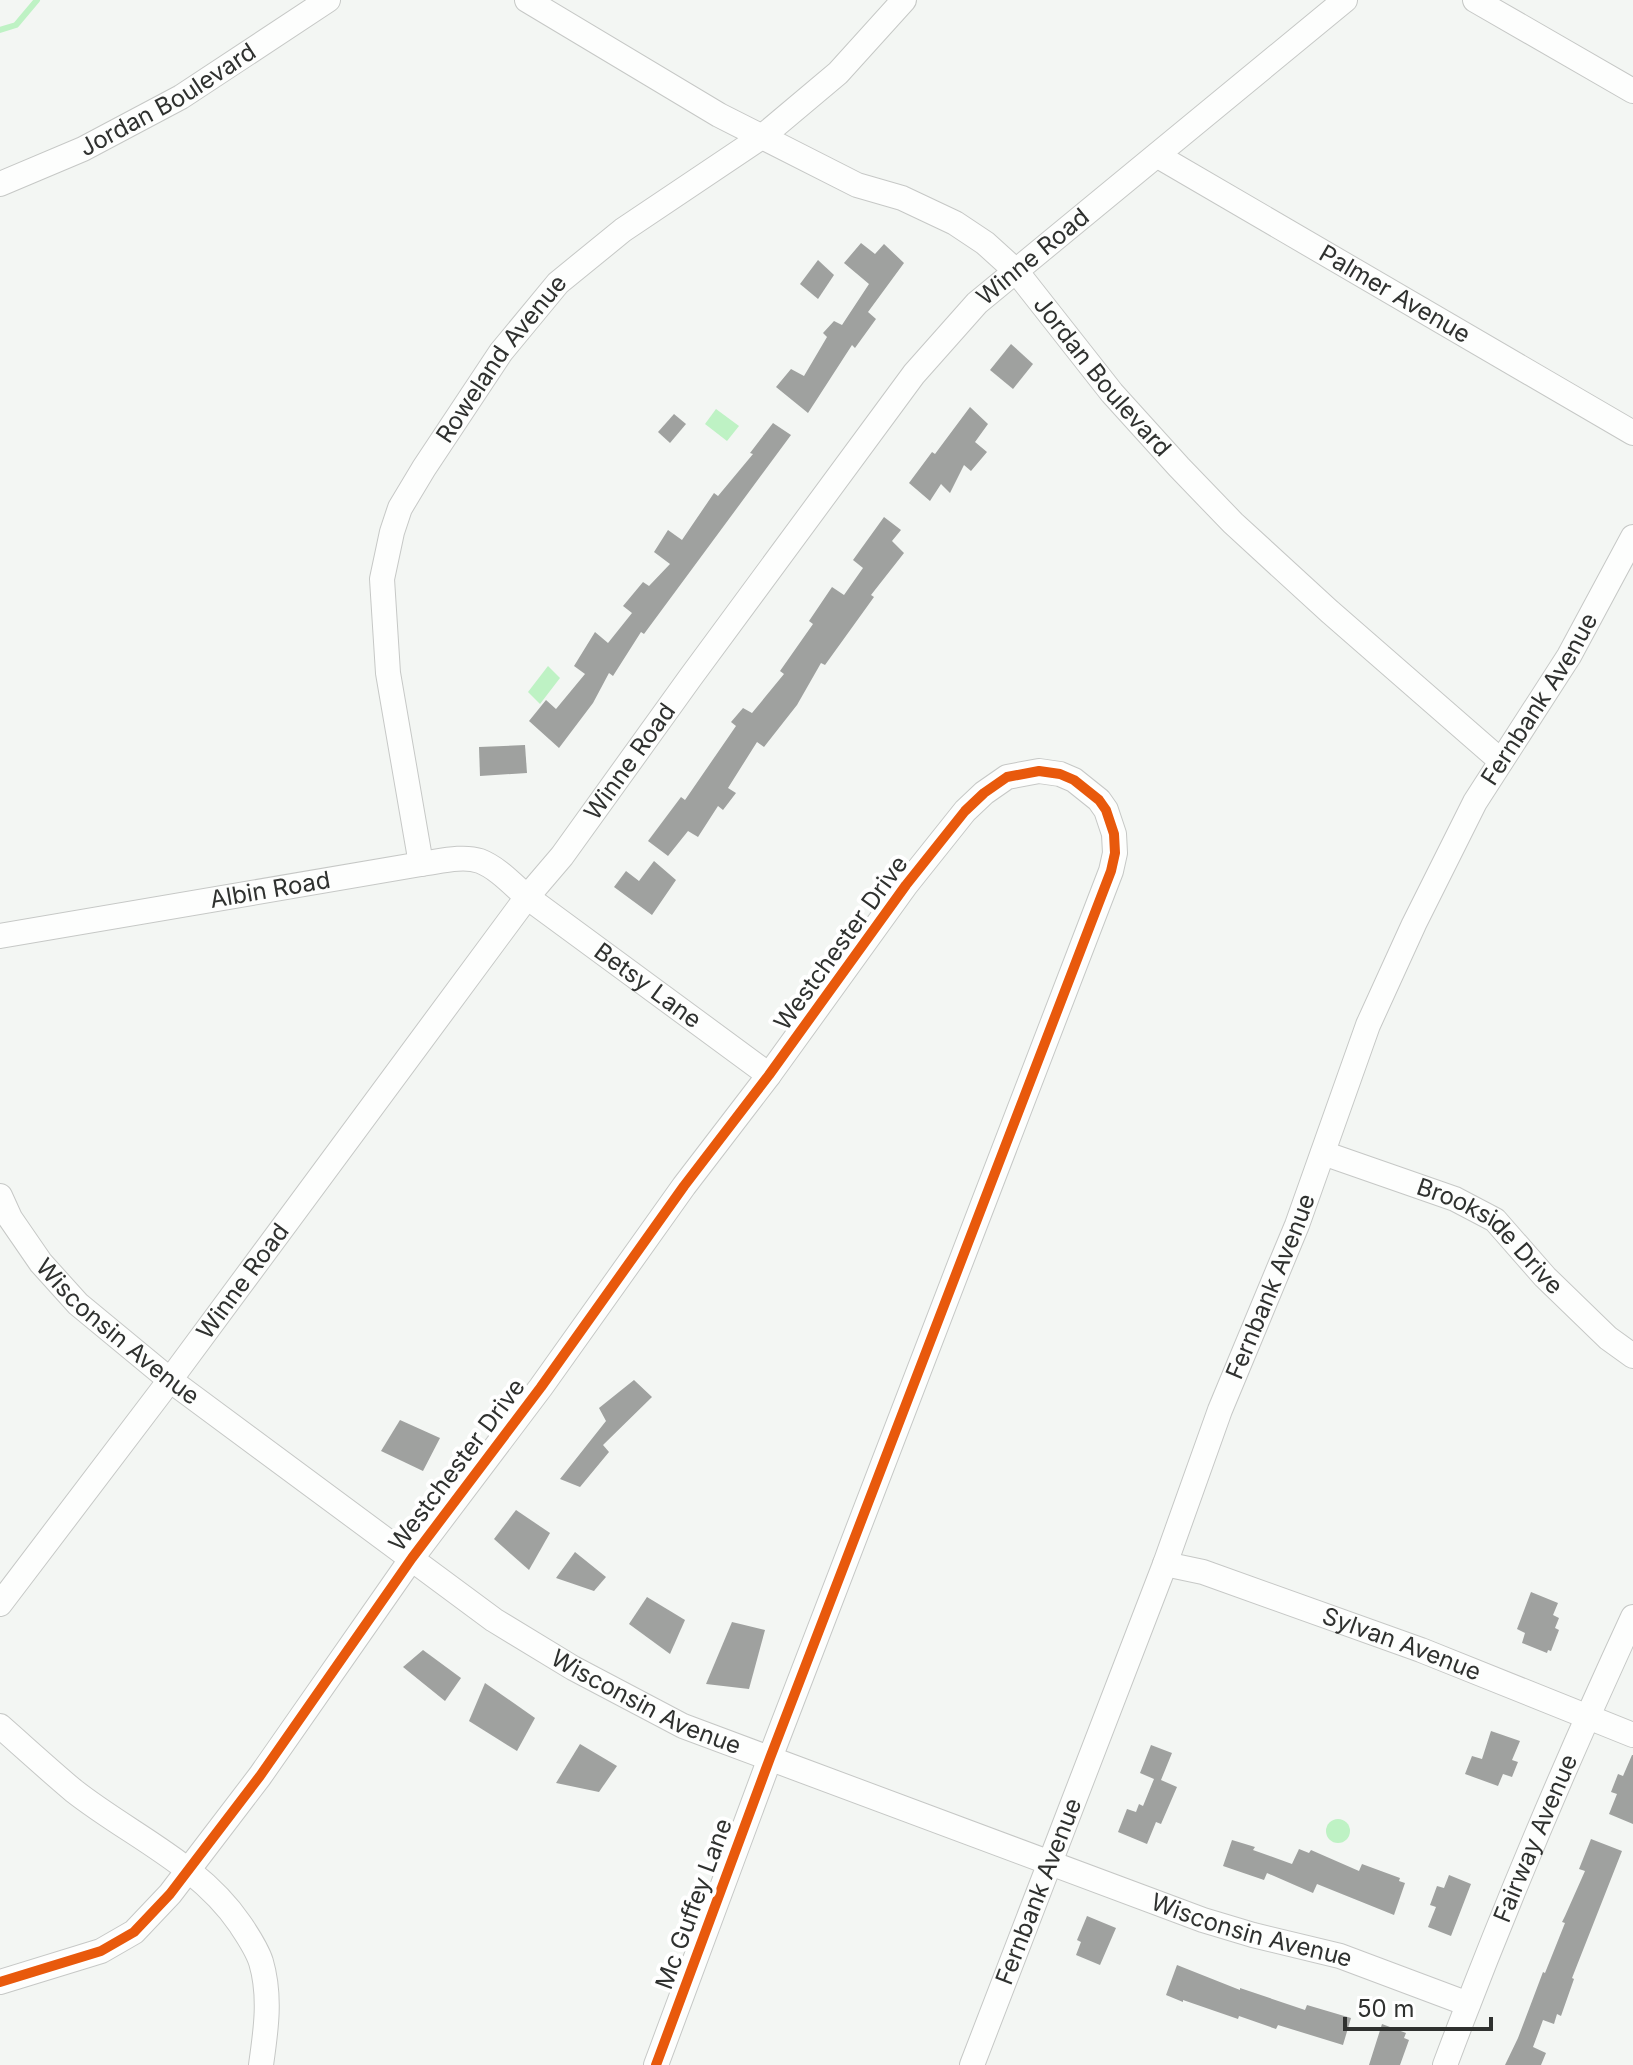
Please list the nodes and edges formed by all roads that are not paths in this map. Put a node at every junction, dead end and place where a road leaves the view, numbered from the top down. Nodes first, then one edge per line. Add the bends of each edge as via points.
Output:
1 (328, 0) edge
2 (527, 0) edge
3 (904, 0) edge
4 (1345, 0) edge
5 (1475, 0) edge
6 (1633, 91) edge
7 (763, 136) junction
8 (1158, 156) junction
9 (0, 184) edge
10 (1016, 271) junction
11 (1633, 433) edge
12 (1633, 537) edge
13 (1501, 761) junction
14 (421, 864) junction
15 (527, 897) junction
16 (0, 936) edge
17 (769, 1075) junction
18 (1323, 1153) junction
19 (0, 1196) edge
20 (1633, 1356) edge
21 (170, 1380) junction
22 (412, 1558) junction
23 (1165, 1564) junction
24 (0, 1604) edge
25 (1633, 1617) edge
26 (1586, 1718) junction
27 (0, 1726) edge
28 (1633, 1735) edge
29 (770, 1758) junction
30 (1051, 1862) junction
31 (189, 1869) junction
32 (0, 1982) edge
33 (1468, 2004) junction
34 (261, 2065) edge
35 (656, 2065) edge
36 (972, 2065) edge
37 (1445, 2065) edge

1 - 9 street, Jordan Boulevard via 181,97 83,149
2 - 7 street, Jordan Boulevard
3 - 7 street, Roweland Avenue via 838,73
4 - 8 street, Winne Road
5 - 6 street
7 - 10 street, Jordan Boulevard via 857,185 902,198 955,223
7 - 14 street, Roweland Avenue via 623,230 558,283 501,352 400,508 382,579 388,673
8 - 10 street, Winne Road
8 - 11 street, Palmer Avenue
10 - 13 street, Jordan Boulevard via 1112,393 1233,523
10 - 15 street, Winne Road via 977,303 914,374
12 - 13 street, Fernbank Avenue via 1569,656
13 - 18 street, Fernbank Avenue via 1475,802 1368,1025
14 - 15 street, Albin Road via 478,860
14 - 16 street, Albin Road
15 - 17 street, Betsy Lane
15 - 21 street, Winne Road
17 - 22 street, Westchester Drive
17 - 29 street, Westchester Drive via 906,885 984,793 1007,777 1039,771 1074,780 1099,800 1114,834 1111,871
18 - 20 street, Brookside Drive via 1455,1199 1495,1220 1545,1277
18 - 23 street, Fernbank Avenue
19 - 21 street, Wisconsin Avenue via 41,1263 78,1304
21 - 22 street, Wisconsin Avenue
21 - 24 street, Winne Road
22 - 29 street, Wisconsin Avenue via 494,1620 573,1668 683,1726
22 - 31 street, Westchester Drive
23 - 26 street, Sylvan Avenue via 1203,1572 1421,1650
23 - 30 street, Fernbank Avenue
25 - 26 street, Fairway Avenue
26 - 28 street, Sylvan Avenue
26 - 33 street, Fairway Avenue
27 - 31 street via 75,1791
29 - 30 street, Wisconsin Avenue
29 - 35 street, Mc Guffey Lane
30 - 33 street, Wisconsin Avenue via 1203,1920 1340,1956
30 - 36 street, Fernbank Avenue
31 - 32 street, Westchester Drive via 134,1932 101,1951
31 - 34 street via 232,1911 260,1961 268,2020
33 - 37 street, Fairway Avenue

